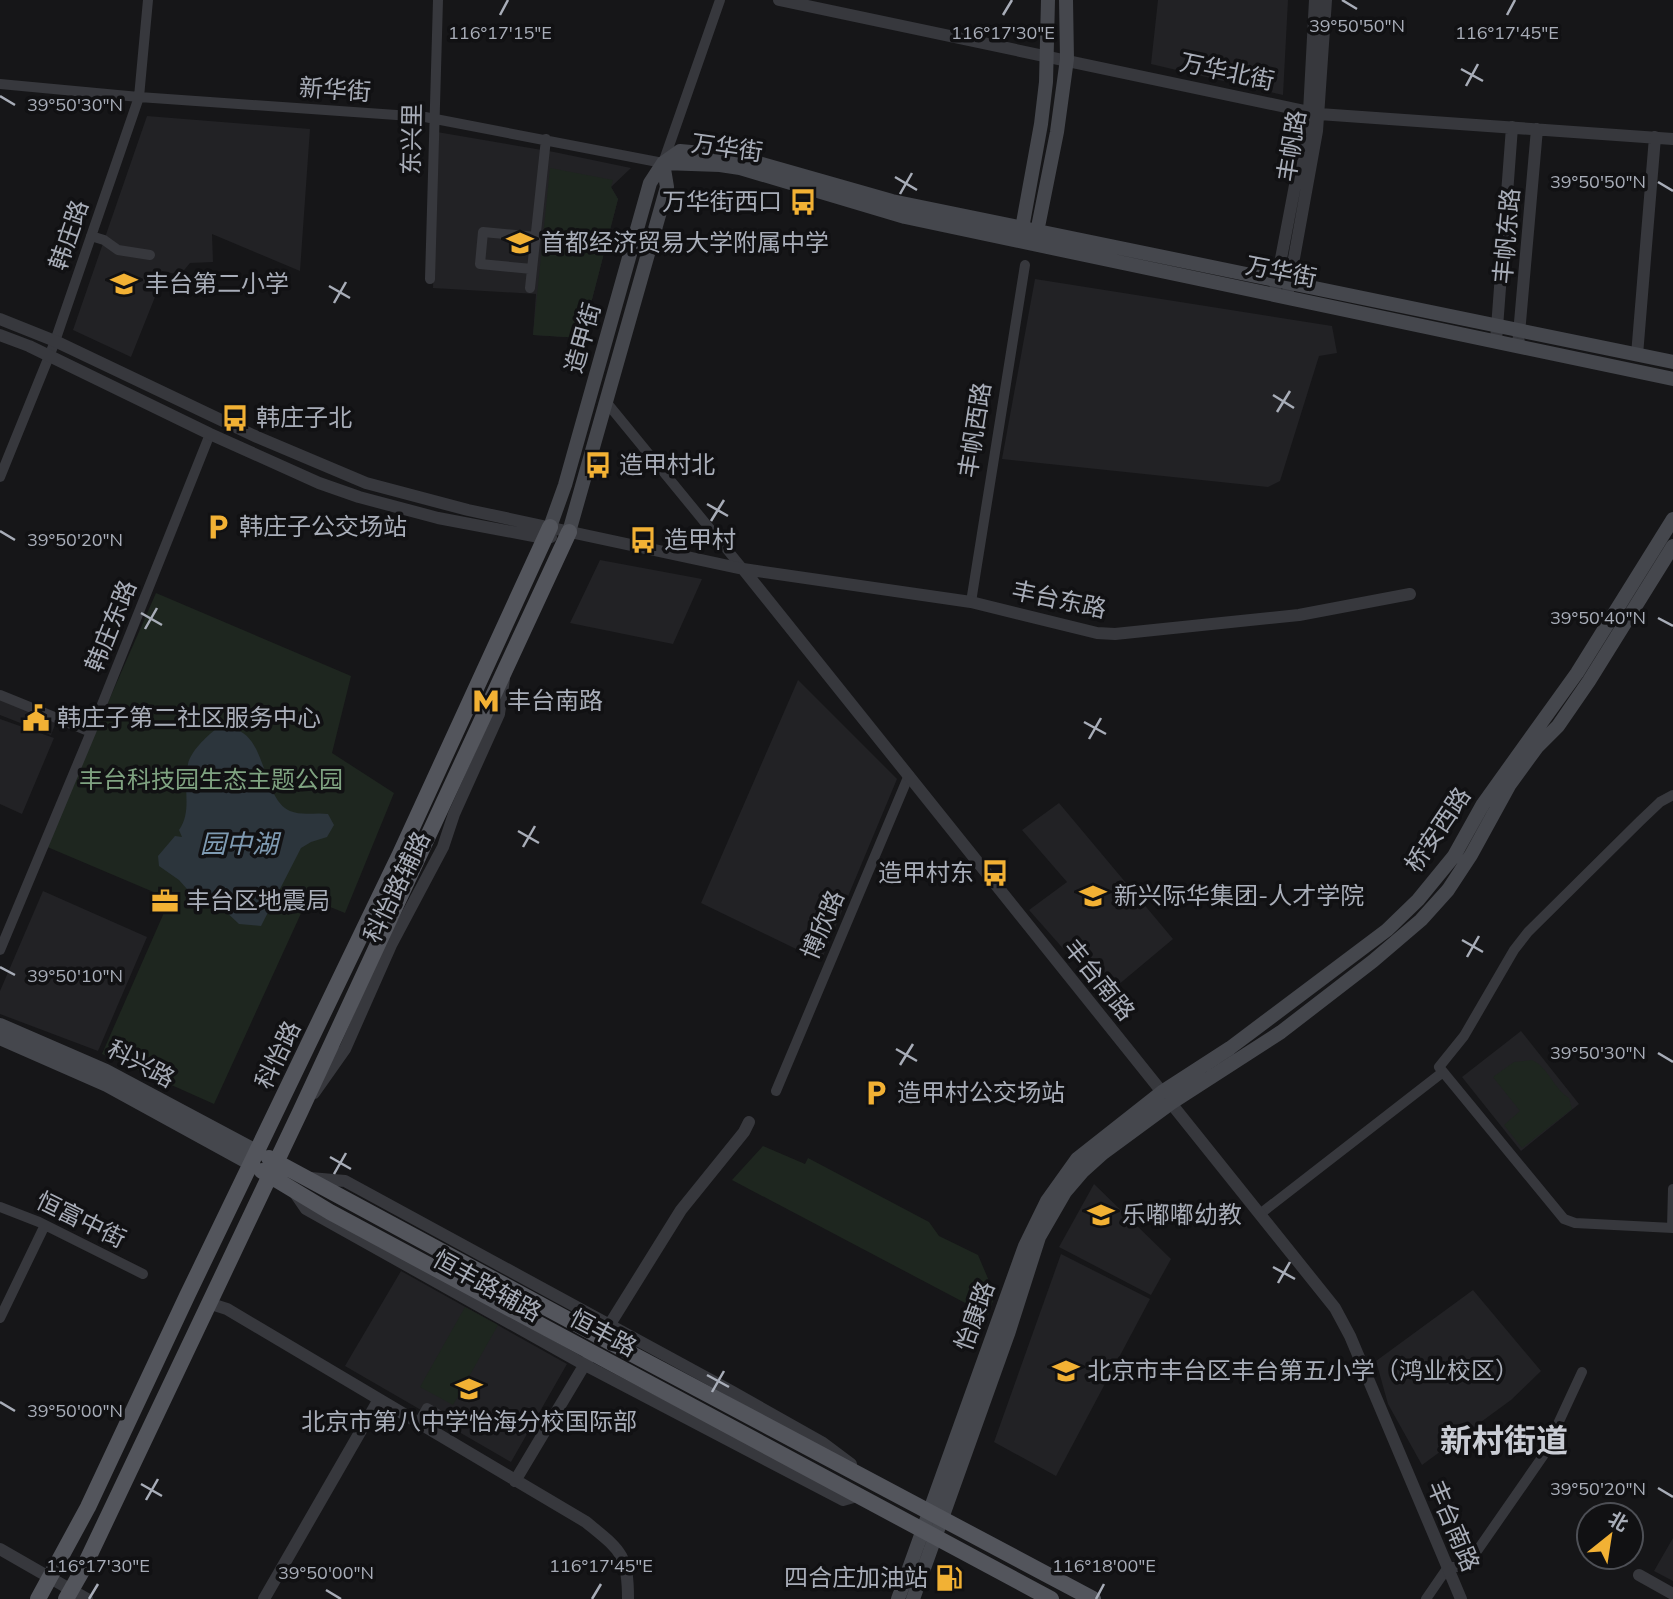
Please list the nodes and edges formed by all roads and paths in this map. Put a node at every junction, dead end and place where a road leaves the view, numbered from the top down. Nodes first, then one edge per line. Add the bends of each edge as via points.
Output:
1 (148, 0) edge
2 (438, 0) edge
3 (720, 0) edge
4 (779, 0) edge
5 (1048, 0) edge
6 (1066, 0) edge
7 (1315, 0) edge
8 (1326, 0) edge
9 (1048, 56) junction
10 (1066, 59) junction
11 (0, 84) edge
12 (139, 97) junction
13 (1314, 113) junction
14 (433, 118) junction
15 (1512, 127) junction
16 (1537, 129) junction
17 (1655, 137) junction
18 (546, 139) junction
19 (1673, 139) edge
20 (663, 163) junction
21 (91, 236) junction
22 (1029, 236) junction
23 (536, 237) junction
24 (150, 254) dead end
25 (1024, 265) dead end
26 (532, 269) junction
27 (430, 279) dead end
28 (530, 288) dead end
29 (1282, 289) junction
30 (0, 319) edge
31 (1497, 333) junction
32 (0, 335) edge
33 (1519, 338) junction
34 (55, 341) junction
35 (1637, 355) junction
36 (49, 356) junction
37 (1673, 362) edge
38 (1673, 379) edge
39 (607, 403) junction
40 (210, 433) junction
41 (0, 477) edge
42 (1673, 519) edge
43 (547, 532) junction
44 (569, 532) junction
45 (1673, 546) edge
46 (743, 569) junction
47 (1409, 594) dead end
48 (971, 602) junction
49 (0, 695) edge
50 (92, 732) junction
51 (909, 775) junction
52 (1673, 795) edge
53 (0, 950) edge
54 (0, 1024) edge
55 (0, 1038) edge
56 (1441, 1070) junction
57 (776, 1091) dead end
58 (1167, 1097) junction
59 (749, 1122) dead end
60 (254, 1158) junction
61 (272, 1168) junction
62 (1673, 1189) edge
63 (0, 1207) edge
64 (1260, 1214) junction
65 (45, 1225) junction
66 (1672, 1228) edge
67 (143, 1274) dead end
68 (208, 1303) junction
69 (0, 1318) edge
70 (606, 1331) junction
71 (589, 1359) junction
72 (1581, 1372) dead end
73 (379, 1401) junction
74 (451, 1422) dead end
75 (418, 1424) junction
76 (515, 1481) junction
77 (936, 1515) junction
78 (928, 1534) junction
79 (0, 1549) edge
80 (1447, 1567) junction
81 (1639, 1575) dead end
82 (51, 1578) junction
83 (68, 1594) edge
84 (1673, 1594) edge
85 (38, 1599) edge
86 (87, 1599) edge
87 (264, 1599) edge
88 (628, 1599) edge
89 (898, 1599) edge
90 (913, 1599) edge
91 (1051, 1599) edge
92 (1093, 1599) edge
93 (1426, 1599) edge
94 (1461, 1599) edge

1 - 12 street, 韩庄路
2 - 14 street, 东兴里
3 - 20 street, 造甲街
4 - 9 street, 万华北街
5 - 9 main road
6 - 10 main road
7 - 13 street, 丰帆路
8 - 13 street, 丰帆路
9 - 10 street, 万华北街
9 - 22 main road
10 - 13 street, 万华北街
10 - 22 main road via 1057,132
11 - 12 street, 新华街
12 - 14 street, 新华街
12 - 21 street, 韩庄路
13 - 15 street, 万华北街
13 - 29 street, 丰帆路
14 - 18 street, 新华街
14 - 27 street, 东兴里
15 - 16 street, 万华北街
15 - 31 street, 丰帆东路
16 - 17 street, 万华北街
16 - 33 street, 丰帆东路
17 - 19 street, 万华北街
17 - 35 street
18 - 20 street, 新华街
18 - 23 street
20 - 22 main road, 万华街 via 740,168 877,210
20 - 39 main road, 造甲街 via 667,187
20 - 43 main road, 造甲街 via 650,183 565,485
21 - 24 street via 118,250
21 - 34 street, 韩庄路
22 - 29 main road, 万华街
23 - 26 street
23 - 26 street via 483,232 480,264
25 - 48 street, 丰帆西路
26 - 28 street
29 - 31 main road, 万华街
30 - 34 street
31 - 33 main road, 万华街
32 - 36 street
33 - 35 main road, 万华街
33 - 38 main road, 万华街
34 - 36 street, 韩庄路
34 - 43 street via 257,437 366,482
35 - 37 main road, 万华街
36 - 40 street
36 - 41 street, 韩庄路
39 - 44 main road, 造甲街
39 - 46 street, 造甲街
40 - 43 street via 345,493 438,518
40 - 50 street, 韩庄东路
42 - 58 main road, 桥安西路 via 1577,673 1483,804 1454,856 1418,900 1387,930
43 - 44 street
43 - 60 main road, 科怡路 via 400,855
44 - 46 street
44 - 61 main road, 科怡路
45 - 58 main road, 桥安西路 via 1589,681 1510,784 1448,890 1421,920 1281,1032
46 - 48 street, 丰台东路
46 - 51 street, 丰台南路
47 - 48 street, 丰台东路 via 1299,615 1115,634
49 - 50 street
50 - 53 street, 韩庄东路
51 - 57 street, 博欣路
51 - 58 street, 丰台南路
52 - 56 street via 1660,802 1528,932
54 - 60 main road, 科兴路 via 106,1071
55 - 60 main road, 科兴路
56 - 64 street
56 - 66 street via 1564,1219
58 - 64 street, 丰台南路
58 - 77 main road, 怡康路 via 1083,1171 1051,1214
59 - 70 street via 681,1210
60 - 61 main road, 恒丰路
60 - 82 main road, 科怡路
61 - 68 main road, 科怡路
61 - 70 main road, 恒丰路 via 307,1178
61 - 71 main road, 恒丰路 via 292,1190
62 - 66 street
63 - 65 street, 恒富中街
64 - 80 street, 丰台南路 via 1346,1329
65 - 67 street, 恒富中街
65 - 69 street
68 - 73 street
68 - 83 main road, 科怡路
70 - 71 street
70 - 77 main road, 恒丰路
71 - 76 street
71 - 78 main road, 恒丰路
72 - 80 street via 1543,1456 1468,1564
73 - 75 street
73 - 87 street
74 - 75 street via 427,1408
75 - 76 street
76 - 88 street via 586,1522 619,1549 628,1575
77 - 78 main road, 怡康路
77 - 92 main road, 恒丰路
78 - 89 main road, 怡康路
78 - 90 main road, 怡康路
78 - 91 main road, 恒丰路
79 - 82 street
80 - 93 street
80 - 94 street, 丰台南路
81 - 84 street
82 - 83 street
82 - 85 main road, 科怡路
83 - 86 street

